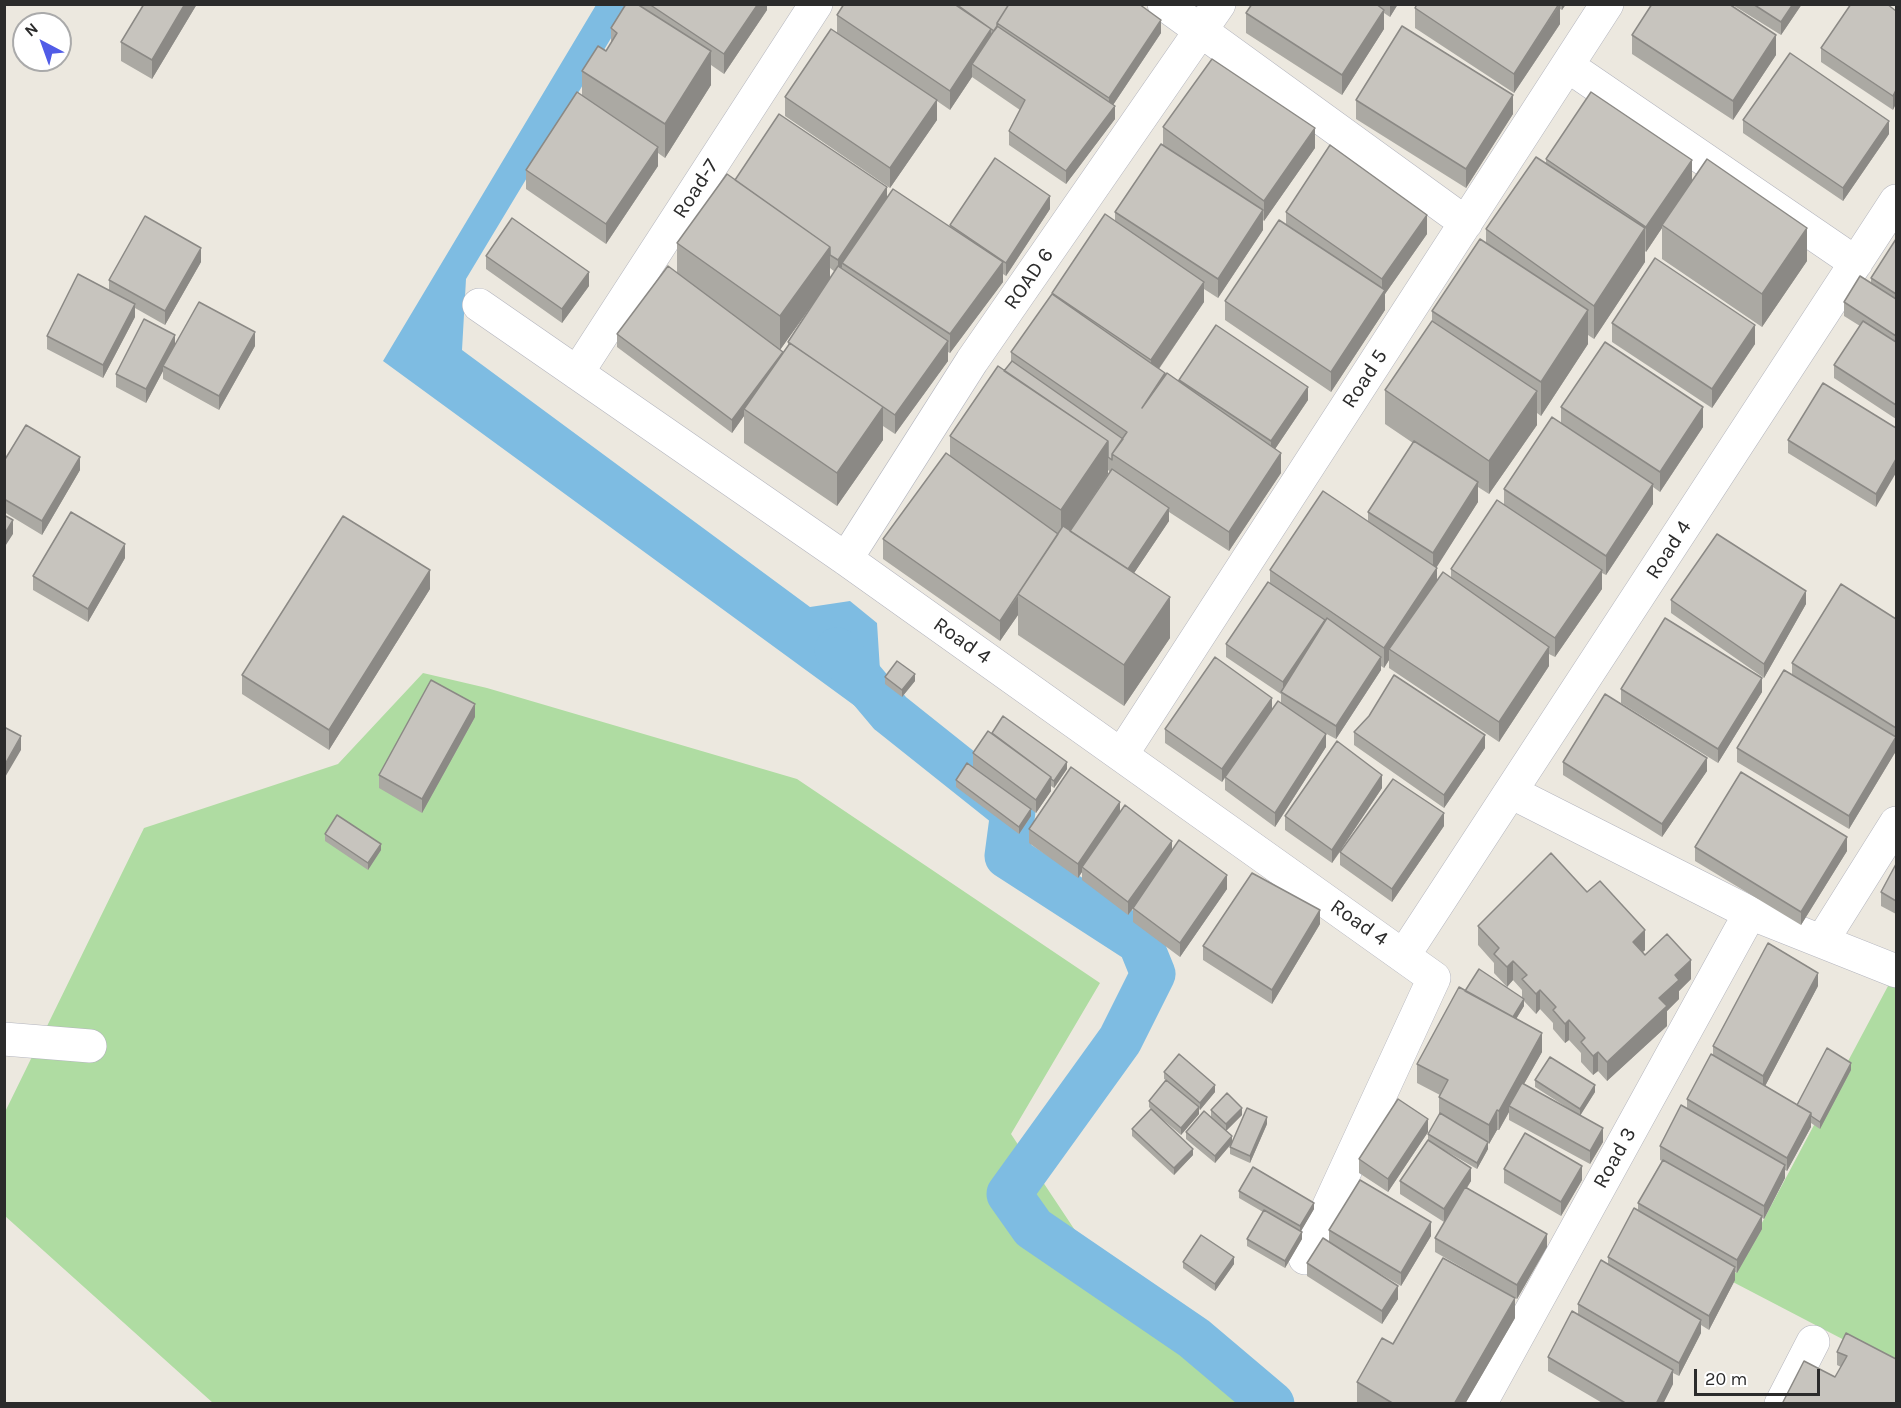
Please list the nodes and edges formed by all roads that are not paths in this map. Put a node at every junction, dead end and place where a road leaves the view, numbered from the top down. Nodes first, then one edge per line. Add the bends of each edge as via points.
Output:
1 (816, 4) edge
2 (1164, 4) edge
3 (1219, 4) edge
4 (1607, 4) edge
5 (1202, 32) junction
6 (1568, 66) junction
7 (1896, 201) edge
8 (1466, 223) junction
9 (1856, 263) junction
10 (479, 305) dead end
11 (577, 373) junction
12 (846, 559) junction
13 (1122, 754) junction
14 (1511, 792) junction
15 (1896, 823) edge
16 (1750, 913) junction
17 (1822, 940) junction
18 (1404, 955) junction
19 (1896, 971) edge
20 (4, 1040) edge
21 (90, 1046) dead end
22 (1305, 1258) dead end
23 (1813, 1342) dead end
24 (1480, 1404) edge
25 (1781, 1404) edge

1 - 11 street, Road-7
2 - 5 street
3 - 5 street, ROAD 6
4 - 6 street, Road 5
5 - 8 street
5 - 12 street, ROAD 6 via 972,361
6 - 8 street, Road 5
6 - 9 street
7 - 9 street, Road 4
8 - 13 street, Road 5
9 - 14 street, Road 4
10 - 11 street, Road 4
11 - 12 street, Road 4
12 - 13 street, Road 4
13 - 18 street, Road 4
14 - 16 street
14 - 18 street, Road 4
15 - 17 street
16 - 17 street
16 - 24 street, Road 3
17 - 19 street
18 - 22 street via 1434,978
20 - 21 street
23 - 25 street

